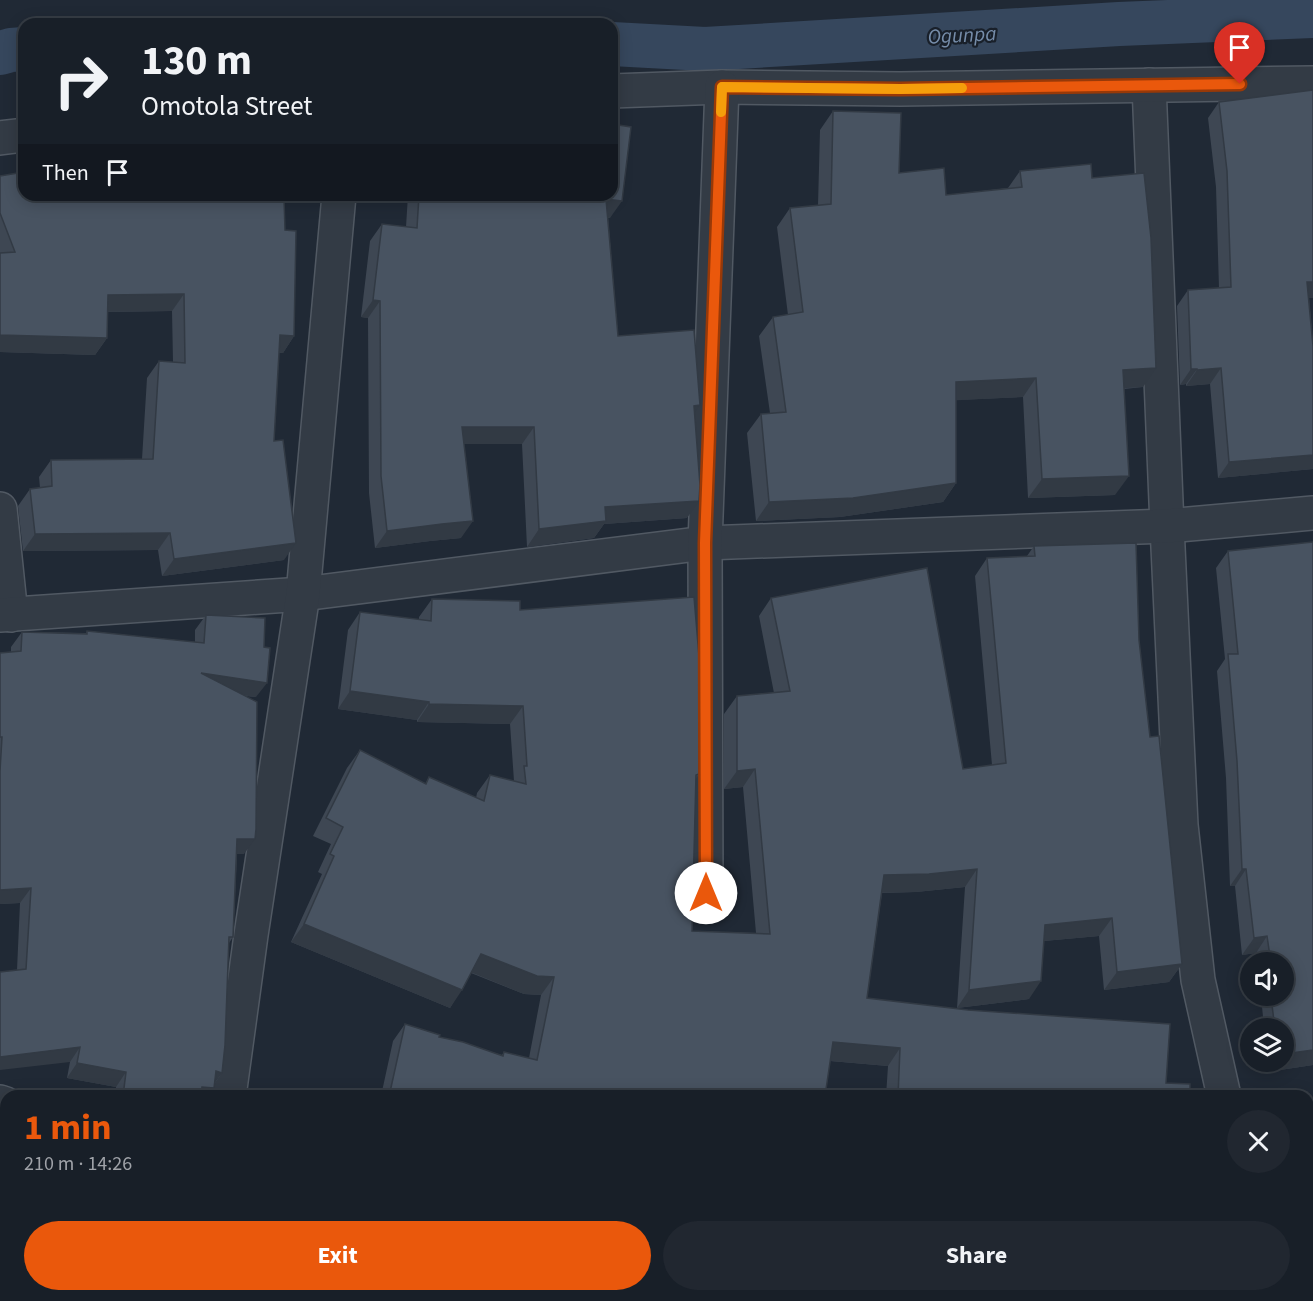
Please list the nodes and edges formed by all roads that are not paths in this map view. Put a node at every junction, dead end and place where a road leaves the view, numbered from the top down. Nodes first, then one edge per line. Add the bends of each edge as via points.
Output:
1 (1313, 83) edge
2 (1149, 85) junction
3 (722, 87) junction
4 (618, 91) edge
5 (18, 136) edge
6 (0, 138) edge
7 (338, 201) edge
8 (0, 509) edge
9 (1313, 513) edge
10 (1167, 526) junction
11 (705, 543) junction
12 (303, 594) junction
13 (5, 615) edge
14 (706, 893) dead end
15 (230, 1090) edge
16 (1223, 1090) edge

1 - 2 street
2 - 3 street
2 - 10 street
3 - 4 street
3 - 11 street
5 - 6 street
7 - 12 street
8 - 13 street
9 - 10 street
10 - 11 street
10 - 16 street via 1181,825 1198,980
11 - 12 street
11 - 14 street
12 - 13 street
12 - 15 street

